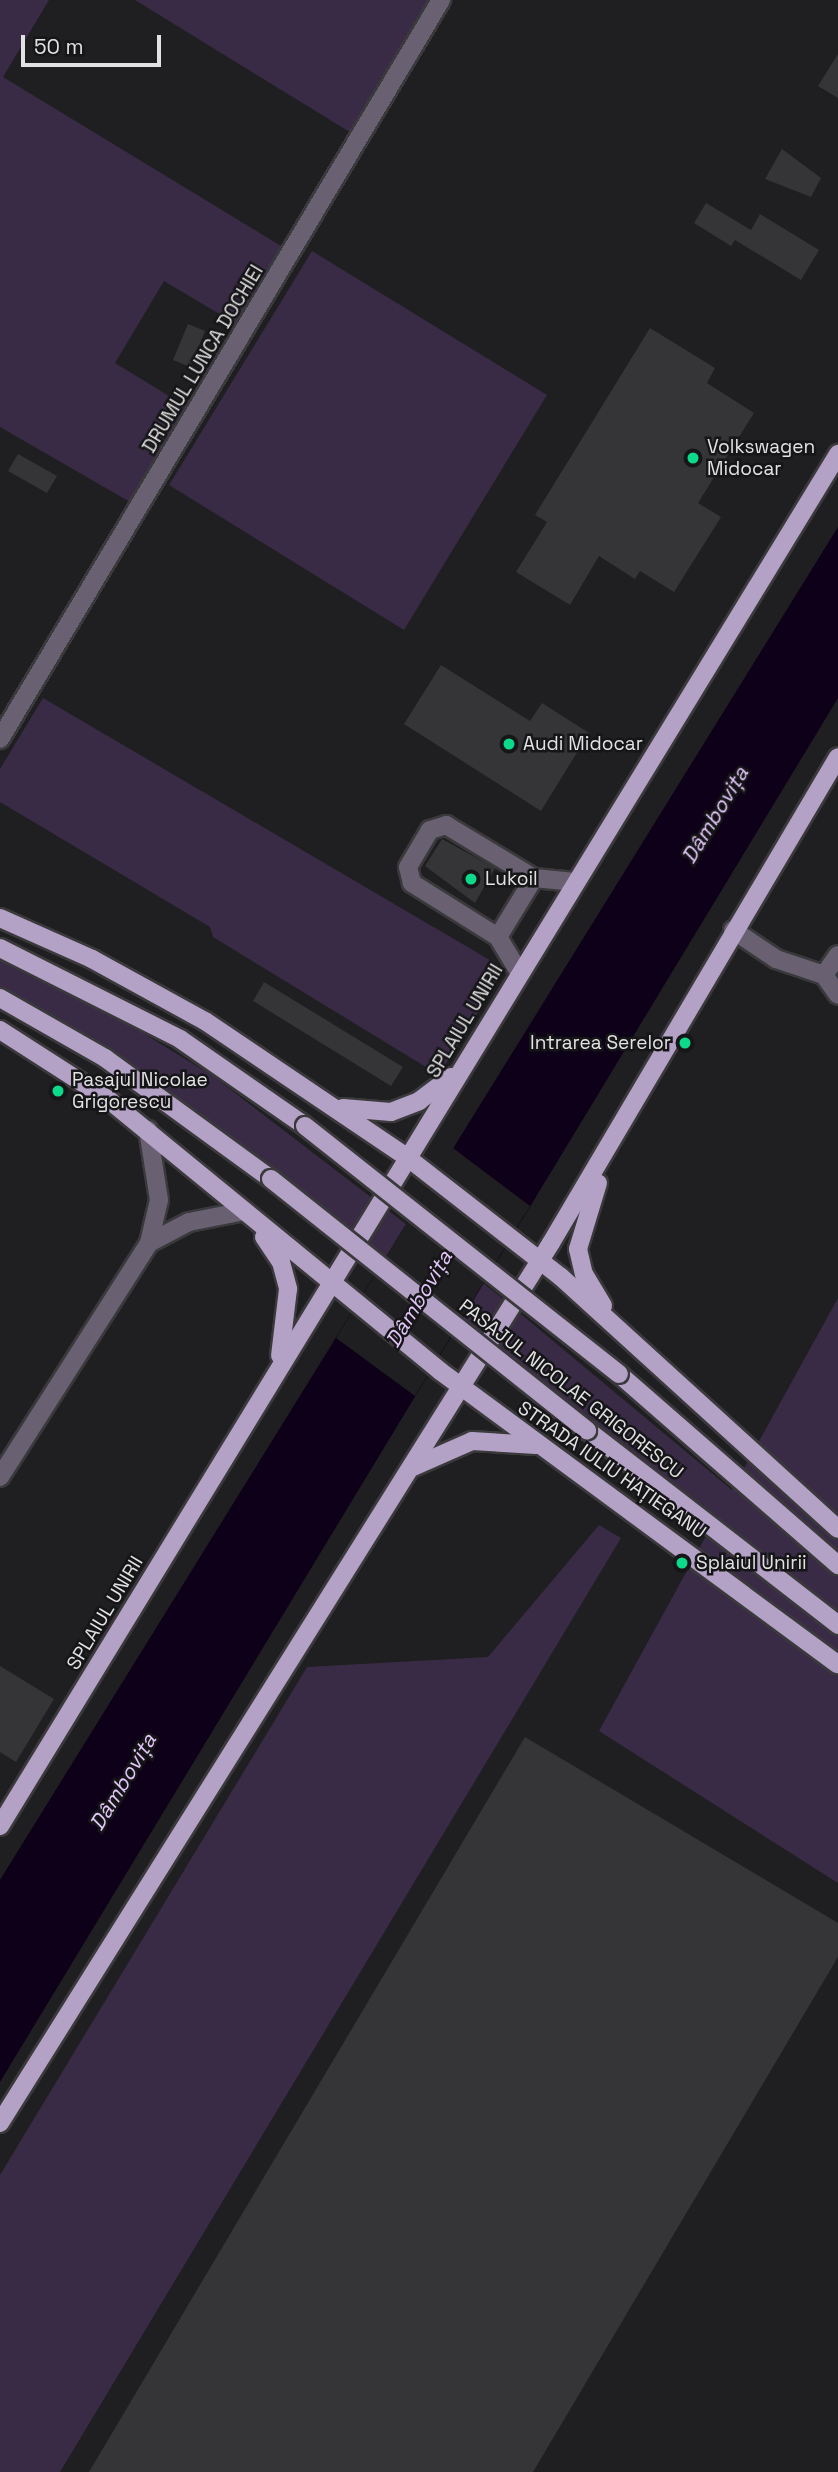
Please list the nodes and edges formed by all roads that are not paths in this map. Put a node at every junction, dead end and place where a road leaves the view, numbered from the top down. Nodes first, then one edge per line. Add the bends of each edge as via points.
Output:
1 (441, 0) edge
2 (838, 454) edge
3 (0, 739) edge
4 (838, 757) edge
5 (534, 878) junction
6 (575, 882) junction
7 (0, 918) edge
8 (733, 930) junction
9 (498, 937) junction
10 (0, 947) edge
11 (838, 955) edge
12 (519, 972) junction
13 (824, 975) junction
14 (838, 995) edge
15 (0, 998) edge
16 (0, 1030) edge
17 (459, 1070) junction
18 (332, 1105) junction
19 (148, 1130) junction
20 (614, 1136) junction
21 (408, 1158) junction
22 (245, 1211) junction
23 (149, 1243) junction
24 (540, 1260) junction
25 (330, 1284) junction
26 (615, 1324) junction
27 (277, 1371) junction
28 (461, 1388) junction
29 (543, 1446) junction
30 (407, 1471) junction
31 (0, 1477) edge
32 (838, 1529) edge
33 (838, 1565) edge
34 (838, 1625) edge
35 (838, 1664) edge
36 (0, 1826) edge
37 (0, 2123) edge

1 - 3 street, DRUMUL LUNCA DOCHIEI
2 - 6 main road, SPLAIUL UNIRII
4 - 8 main road
5 - 6 street
5 - 9 street
5 - 9 street via 446,825 437,824 430,830 408,867 412,883
6 - 12 main road, SPLAIUL UNIRII
7 - 18 main road via 168,1000
8 - 13 street via 776,959
8 - 20 main road
9 - 12 street
10 - 33 main road, PASAJUL NICOLAE GRIGORESCU, bridge via 180,1039 305,1126 620,1374
11 - 13 street
12 - 17 main road, SPLAIUL UNIRII
13 - 14 street
15 - 34 main road, PASAJUL NICOLAE GRIGORESCU, bridge via 105,1058 271,1180
16 - 19 main road, STRADA IULIU HAȚIEGANU
17 - 18 main road via 419,1101 391,1112
17 - 21 main road, SPLAIUL UNIRII
18 - 21 main road
19 - 22 main road, STRADA IULIU HAȚIEGANU
19 - 23 street via 159,1200
20 - 24 main road
20 - 26 main road via 584,1214 578,1249 588,1283
21 - 24 main road
21 - 25 main road, SPLAIUL UNIRII
22 - 23 street via 189,1222
22 - 25 main road, STRADA IULIU HAȚIEGANU
22 - 27 main road via 286,1277 286,1323
23 - 31 street
24 - 26 main road
24 - 28 main road
25 - 27 main road, SPLAIUL UNIRII
25 - 28 main road, STRADA IULIU HAȚIEGANU
26 - 32 main road
27 - 36 main road, SPLAIUL UNIRII
28 - 29 main road, STRADA IULIU HAȚIEGANU
28 - 30 main road
29 - 30 main road via 472,1441
29 - 35 main road, STRADA IULIU HAȚIEGANU
30 - 37 main road

